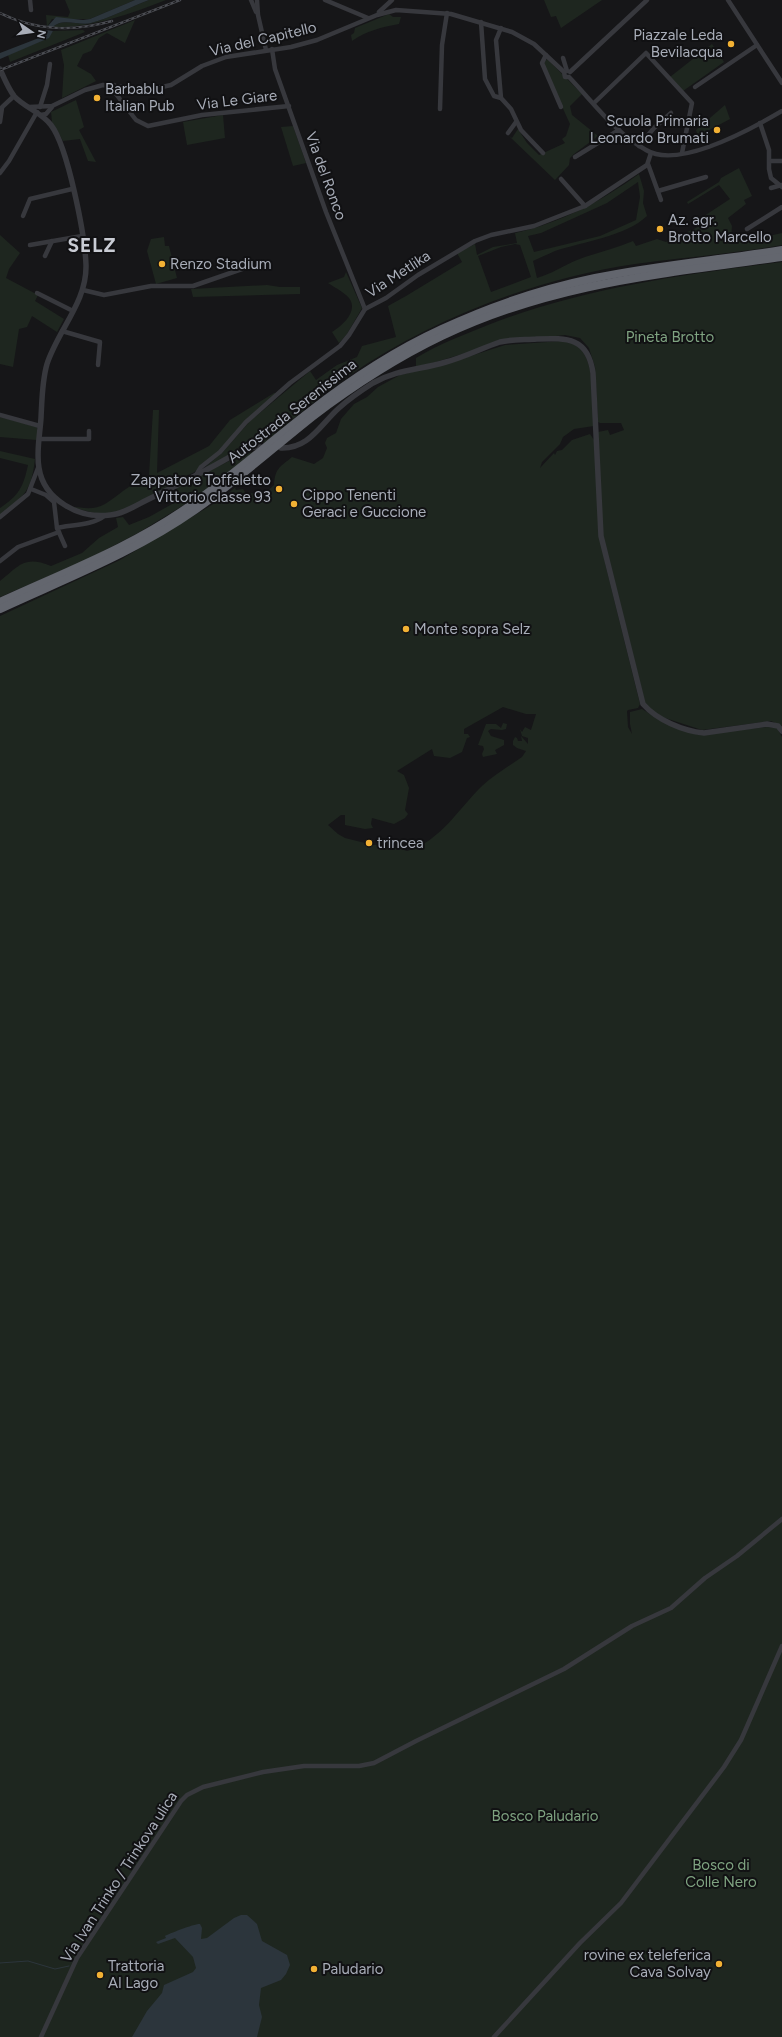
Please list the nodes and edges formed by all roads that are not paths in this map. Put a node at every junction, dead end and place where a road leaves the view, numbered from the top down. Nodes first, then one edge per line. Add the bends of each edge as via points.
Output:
1 (30, 0) edge
2 (251, 0) edge
3 (257, 0) edge
4 (325, 0) edge
5 (647, 0) edge
6 (391, 1) edge
7 (729, 1) edge
8 (31, 10) dead end
9 (396, 10) junction
10 (447, 13) junction
11 (377, 14) junction
12 (258, 15) junction
13 (358, 15) junction
14 (368, 18) junction
15 (360, 22) junction
16 (481, 22) junction
17 (501, 28) junction
18 (757, 45) junction
19 (272, 49) junction
20 (266, 50) junction
21 (546, 55) junction
22 (50, 64) dead end
23 (557, 65) junction
24 (0, 69) edge
25 (568, 73) junction
26 (782, 83) edge
27 (114, 85) junction
28 (695, 87) dead end
29 (14, 96) junction
30 (501, 98) junction
31 (594, 103) junction
32 (289, 106) junction
33 (561, 107) dead end
34 (50, 108) junction
35 (1, 109) edge
36 (440, 109) dead end
37 (782, 111) edge
38 (40, 112) junction
39 (671, 113) dead end
40 (0, 122) edge
41 (516, 122) junction
42 (50, 123) junction
43 (760, 123) junction
44 (619, 130) junction
45 (508, 133) dead end
46 (640, 146) junction
47 (543, 152) dead end
48 (651, 153) junction
49 (682, 153) junction
50 (575, 157) dead end
51 (771, 161) junction
52 (782, 161) edge
53 (648, 164) junction
54 (0, 173) edge
55 (706, 177) dead end
56 (560, 179) dead end
57 (782, 186) edge
58 (771, 188) dead end
59 (72, 190) junction
60 (658, 192) junction
61 (661, 200) dead end
62 (585, 206) junction
63 (782, 207) edge
64 (23, 216) dead end
65 (747, 229) dead end
66 (82, 236) junction
67 (52, 242) junction
68 (30, 245) dead end
69 (782, 250) edge
70 (45, 256) dead end
71 (782, 256) edge
72 (242, 269) dead end
73 (83, 290) junction
74 (37, 293) dead end
75 (365, 309) junction
76 (73, 311) junction
77 (62, 331) junction
78 (98, 365) dead end
79 (0, 415) edge
80 (40, 426) junction
81 (89, 431) dead end
82 (39, 439) junction
83 (260, 446) dead end
84 (281, 448) dead end
85 (38, 468) junction
86 (195, 476) junction
87 (31, 489) junction
88 (104, 516) junction
89 (0, 517) edge
90 (58, 530) junction
91 (65, 546) dead end
92 (0, 561) edge
93 (0, 602) edge
94 (0, 609) edge
95 (782, 730) edge
96 (782, 1519) edge
97 (782, 1646) edge
98 (41, 2037) edge
99 (494, 2037) edge

1 - 8 street
2 - 12 street
3 - 12 street
4 - 13 street
5 - 25 street
6 - 9 street
6 - 11 street
7 - 18 street
9 - 10 street, Via del Capitello
9 - 11 street, Via del Capitello
10 - 16 street, Via del Capitello
10 - 36 street via 442,45
11 - 14 street, Via del Capitello
12 - 20 street
13 - 14 street
13 - 15 street
14 - 15 street, Via del Capitello
15 - 19 street, Via del Capitello via 317,40
16 - 17 street, Via del Capitello
16 - 30 street via 485,79 494,96
17 - 21 street, Via del Capitello via 524,38
17 - 30 street via 496,40
18 - 26 street
18 - 28 street
19 - 20 street, Via del Capitello
19 - 32 street, Via del Ronco via 275,69
20 - 27 street, Via del Capitello via 216,60 162,87 145,89
21 - 23 street, Via del Capitello
21 - 33 street via 542,63
22 - 38 street
23 - 25 street, Via del Capitello
23 - 25 street via 563,58
24 - 29 street
25 - 31 street, Via del Capitello
27 - 32 street, Via Le Giare via 116,94 136,120 148,126 202,115
27 - 34 street, Via del Capitello via 94,87
29 - 35 street
29 - 38 street
30 - 41 street via 511,109
31 - 44 street, Via del Capitello
31 - 49 street via 646,53 692,103
32 - 75 street, Via del Ronco via 326,212
34 - 38 street, Via del Capitello
34 - 38 street, Via del Capitello
34 - 42 street
35 - 40 street
37 - 43 street
38 - 42 street
38 - 54 street
39 - 46 street via 654,128
41 - 45 street
41 - 47 street
42 - 59 street via 63,149
43 - 49 street via 723,142
43 - 51 street via 770,150
44 - 46 street, Via del Capitello
44 - 50 street
46 - 48 street, Via del Capitello
48 - 49 street
48 - 53 street
51 - 52 street
51 - 57 street via 771,178
53 - 60 street
53 - 62 street, Via Metlika
55 - 60 street
56 - 62 street
57 - 58 street
59 - 64 street via 30,199
59 - 66 street
60 - 61 street
62 - 75 street, Via Metlika via 534,226 475,241
63 - 65 street
66 - 67 street
66 - 73 street via 86,263
67 - 68 street
67 - 70 street
69 - 93 highway, Autostrada Serenissima via 627,272 576,282 515,299 447,327 388,358 347,384 214,489 168,520 98,559
71 - 94 highway, Autostrada Serenissima via 628,278 578,288 511,308 444,335 351,389 310,418 217,494 172,525 101,564
72 - 73 street via 193,286 151,286 104,295
73 - 76 street
74 - 76 street
75 - 86 street, Via Metlika via 340,346 290,383 246,422
76 - 77 street
77 - 78 street via 100,342
77 - 80 street via 47,366
79 - 80 street
80 - 82 street
81 - 82 street via 89,439
82 - 85 street
83 - 86 street via 246,449
84 - 95 street via 295,447 310,438 339,408 385,377 446,363 502,342 564,338 572,340 584,349 591,363 601,536 643,704 654,715 696,732 767,724 778,726
85 - 87 street
85 - 88 street via 46,486 64,505 82,513
86 - 88 street via 118,514
87 - 89 street via 23,499
87 - 90 street via 54,502
88 - 90 street
90 - 91 street
90 - 92 street via 18,547
96 - 98 street, Via Ivan Trinko / Trinkova ulica via 705,1578 671,1608 632,1626 564,1669 374,1763 358,1766 304,1766 263,1772 203,1787 187,1795 181,1800 77,1958
97 - 99 street via 741,1740 719,1773 621,1903 580,1943

